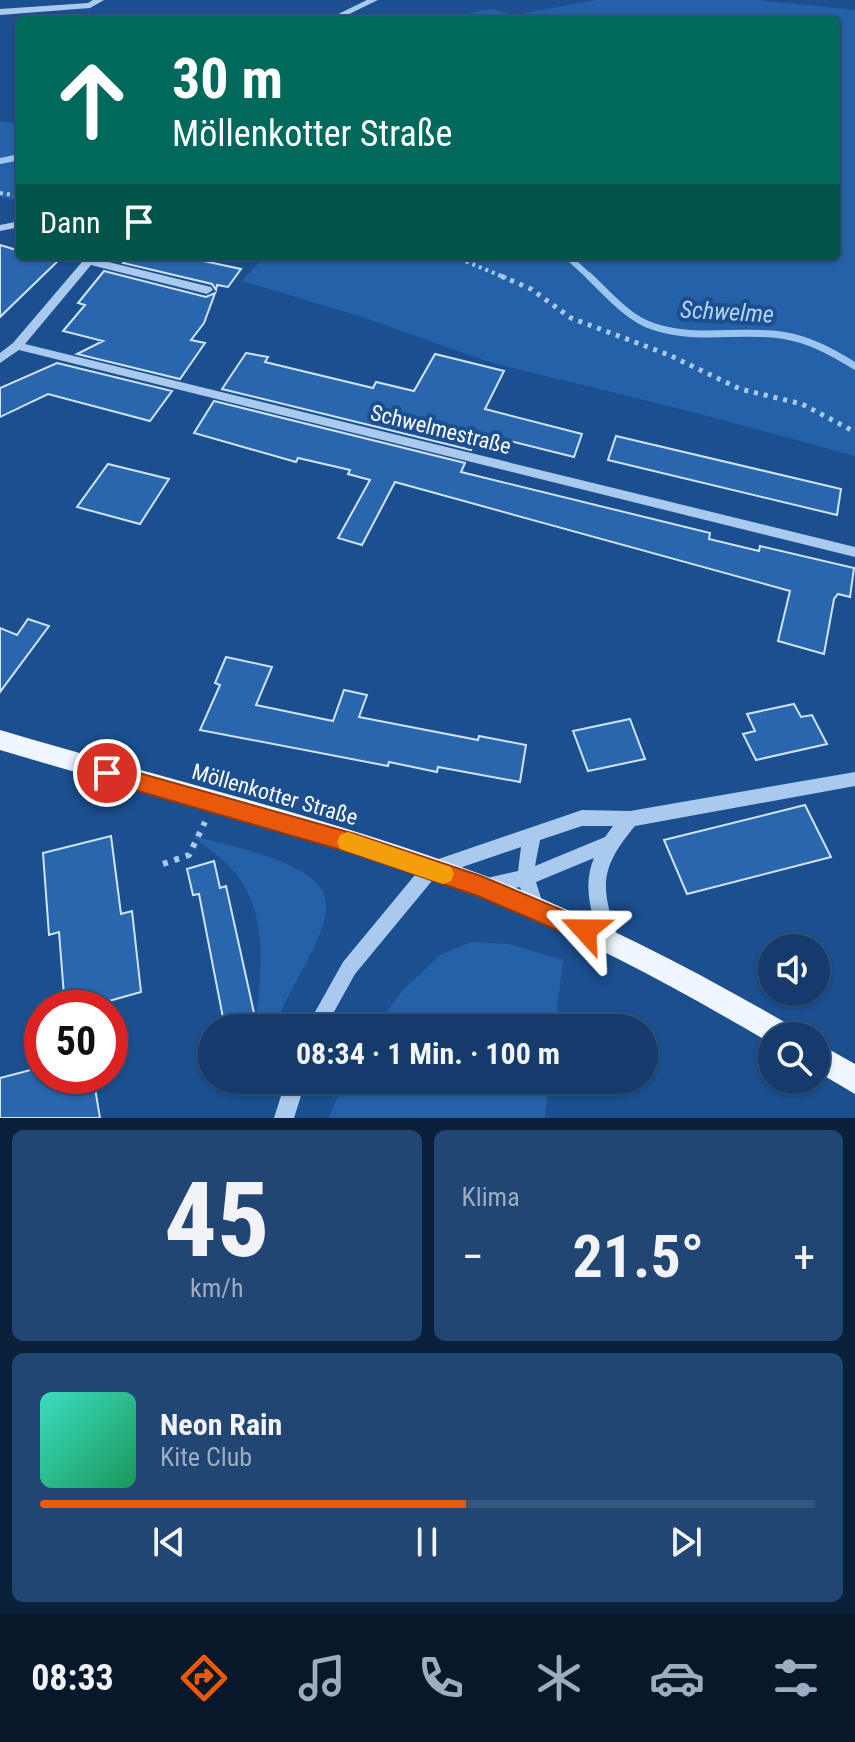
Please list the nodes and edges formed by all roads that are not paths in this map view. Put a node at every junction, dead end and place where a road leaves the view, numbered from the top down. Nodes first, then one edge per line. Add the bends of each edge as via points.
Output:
1 (374, 0) edge
2 (95, 2) edge
3 (49, 4) edge
4 (0, 12) edge
5 (339, 16) edge
6 (89, 260) edge
7 (98, 260) edge
8 (207, 290) dead end
9 (6, 352) edge
10 (855, 552) edge
11 (0, 740) edge
12 (855, 779) edge
13 (630, 819) junction
14 (534, 834) junction
15 (608, 844) junction
16 (430, 870) junction
17 (528, 877) junction
18 (481, 886) junction
19 (535, 908) junction
20 (611, 943) junction
21 (323, 1014) edge
22 (760, 1022) edge
23 (830, 1064) edge
24 (855, 1080) edge
25 (292, 1094) edge
26 (284, 1118) edge

1 - 5 street
2 - 3 street
3 - 4 street
6 - 9 street
7 - 8 street
9 - 10 street, Schwelmestraße
11 - 16 main road, Möllenkotter Straße
12 - 13 street
13 - 14 street via 582,818
13 - 15 street
14 - 16 street
14 - 17 street via 525,855
15 - 17 street
15 - 20 street via 597,868 598,906
16 - 18 main road, Möllenkotter Straße
16 - 21 street via 349,968
17 - 18 street
17 - 19 street
18 - 19 main road, Möllenkotter Straße
19 - 20 main road, Möllenkotter Straße
20 - 22 main road, Möllenkotter Straße
23 - 24 main road
25 - 26 street

